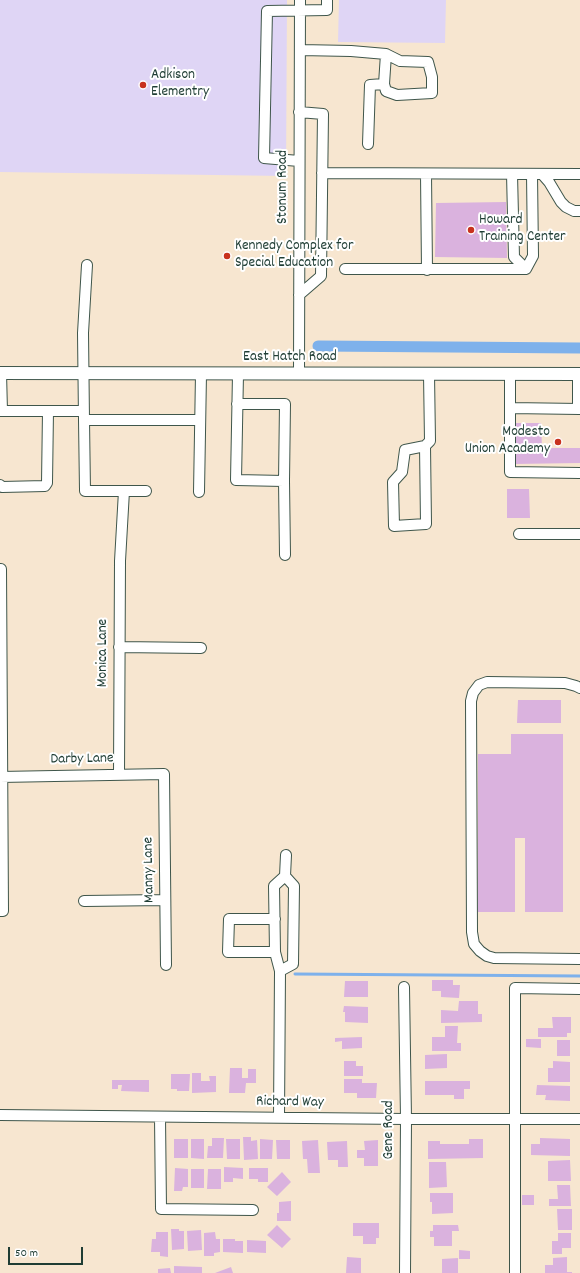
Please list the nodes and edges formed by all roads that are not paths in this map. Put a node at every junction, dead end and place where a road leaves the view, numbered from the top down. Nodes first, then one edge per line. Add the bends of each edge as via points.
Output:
1 (327, 0) edge
2 (300, 5) edge
3 (300, 50) junction
4 (386, 54) junction
5 (384, 84) junction
6 (299, 112) junction
7 (368, 144) dead end
8 (299, 161) junction
9 (322, 173) junction
10 (426, 174) junction
11 (512, 174) junction
12 (537, 174) junction
13 (578, 175) edge
14 (580, 211) edge
15 (87, 265) dead end
16 (345, 269) dead end
17 (526, 269) junction
18 (426, 270) junction
19 (299, 295) junction
20 (0, 373) edge
21 (83, 373) junction
22 (201, 374) junction
23 (238, 374) junction
24 (299, 374) junction
25 (429, 374) junction
26 (510, 374) junction
27 (579, 374) edge
28 (237, 404) junction
29 (510, 408) junction
30 (579, 409) edge
31 (1, 411) edge
32 (48, 411) junction
33 (84, 416) junction
34 (200, 420) junction
35 (424, 446) junction
36 (580, 473) edge
37 (284, 481) junction
38 (0, 485) edge
39 (124, 491) junction
40 (146, 491) dead end
41 (199, 492) dead end
42 (519, 534) dead end
43 (580, 534) edge
44 (285, 556) dead end
45 (1, 569) edge
46 (119, 647) junction
47 (201, 648) dead end
48 (580, 688) edge
49 (164, 774) joint
50 (119, 775) junction
51 (1, 777) edge
52 (286, 855) dead end
53 (285, 876) junction
54 (165, 900) junction
55 (84, 901) dead end
56 (2, 911) edge
57 (275, 919) junction
58 (275, 952) junction
59 (580, 959) edge
60 (166, 965) dead end
61 (280, 971) junction
62 (404, 987) dead end
63 (580, 989) edge
64 (0, 1115) edge
65 (160, 1117) junction
66 (279, 1117) junction
67 (406, 1119) junction
68 (515, 1119) junction
69 (580, 1119) edge
70 (253, 1210) dead end
71 (405, 1273) edge
72 (515, 1273) edge

1 - 2 street via 327,10
2 - 3 street, Stonum Road
2 - 8 street via 267,11 264,158
3 - 4 street
3 - 6 street, Stonum Road
4 - 5 street
4 - 5 street via 400,61 428,62 432,77 432,94 397,95 386,91
5 - 7 street via 370,85
6 - 8 street, Stonum Road
6 - 9 street via 323,114
8 - 19 street, Stonum Road
9 - 10 street
9 - 19 street via 321,276
10 - 11 street
10 - 18 street
11 - 12 street
11 - 17 street via 514,257
12 - 13 street
12 - 14 street via 549,182 566,207
12 - 17 street via 533,256
15 - 21 street
16 - 18 street
17 - 18 street
19 - 24 street, Stonum Road
20 - 21 main road, East Hatch Road
20 - 31 street
21 - 22 main road, East Hatch Road
21 - 33 street
22 - 23 main road, East Hatch Road
22 - 34 street
23 - 24 main road, East Hatch Road
23 - 28 street
24 - 25 main road, East Hatch Road
25 - 26 main road, East Hatch Road
25 - 35 street via 430,440
26 - 27 main road, East Hatch Road
26 - 29 street
27 - 30 street
28 - 37 street via 236,480
28 - 37 street via 285,404
29 - 30 street
29 - 36 street via 510,472
31 - 32 street
32 - 33 street
32 - 38 street via 47,483 45,486
33 - 34 street
33 - 39 street via 85,491
34 - 41 street
35 - 35 street via 426,524 394,526 393,482 402,472 405,450
37 - 44 street
39 - 40 street
39 - 46 street, Monica Lane
42 - 43 street
45 - 51 street
46 - 47 street
46 - 50 street, Monica Lane
48 - 59 street via 565,683 487,682 479,685 472,693 471,701 474,944 487,956 494,958
49 - 50 street, Darby Lane
49 - 54 street, Manny Lane
50 - 51 street, Darby Lane
51 - 56 street
52 - 53 street
53 - 57 street via 274,886
53 - 61 street via 294,886 293,964
54 - 55 street
54 - 60 street, Manny Lane
57 - 58 street
57 - 58 street via 229,919 228,952
58 - 61 street
61 - 66 street
62 - 67 street, Gene Road
63 - 68 street via 515,988
64 - 65 street, Richard Way
65 - 66 street, Richard Way
65 - 70 street via 161,1209
66 - 67 street, Richard Way
67 - 68 street, Richard Way
67 - 71 street, Gene Road
68 - 69 street, Richard Way
68 - 72 street

